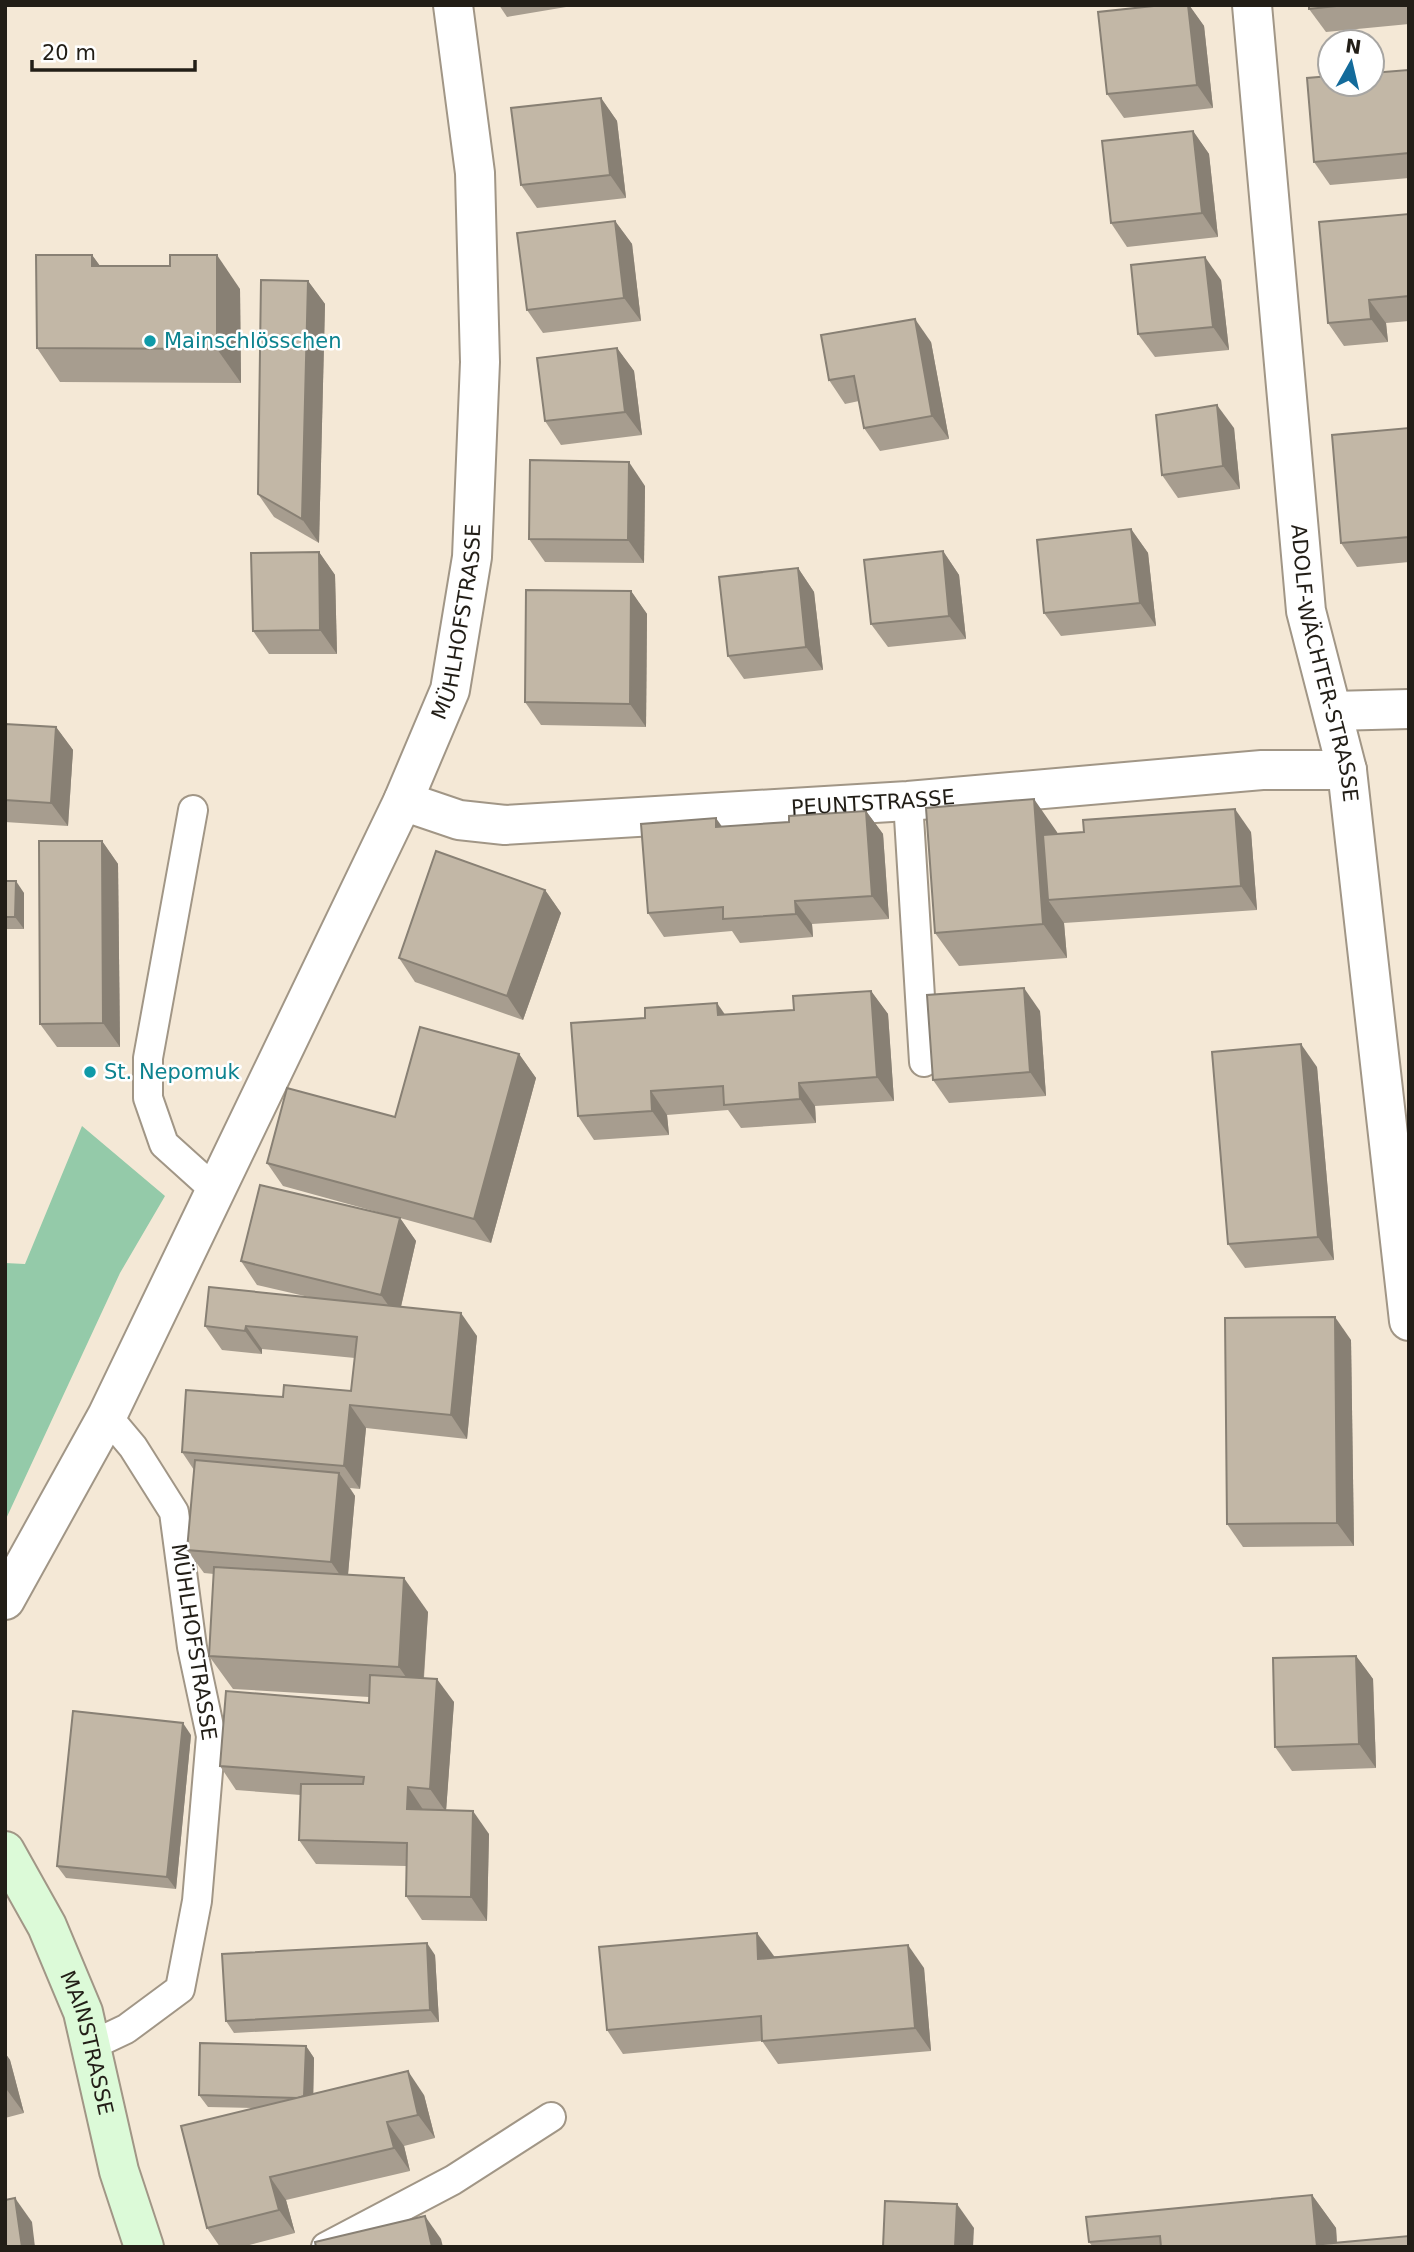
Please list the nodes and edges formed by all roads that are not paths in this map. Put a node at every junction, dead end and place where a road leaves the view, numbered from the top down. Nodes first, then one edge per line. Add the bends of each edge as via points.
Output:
1 (453, 5) edge
2 (1252, 5) edge
3 (1409, 709) edge
4 (1332, 711) junction
5 (1347, 770) junction
6 (404, 801) junction
7 (908, 802) junction
8 (194, 810) dead end
9 (924, 1062) dead end
10 (215, 1190) junction
11 (1409, 1321) edge
12 (107, 1416) junction
13 (5, 1600) edge
14 (5, 1851) edge
15 (90, 2046) junction
16 (551, 2117) dead end
17 (144, 2247) edge
18 (326, 2247) edge

1 - 6 street, MÜHLHOFSTRASSE via 475,173 480,362 472,557 450,690
2 - 4 street, ADOLF-WÄCHTER-STRASSE via 1306,611
3 - 4 street
4 - 5 street, ADOLF-WÄCHTER-STRASSE
5 - 7 street, PEUNTSTRASSE via 1262,770
5 - 11 street, ADOLF-WÄCHTER-STRASSE
6 - 7 street, PEUNTSTRASSE via 459,820 505,825
6 - 10 street, MÜHLHOFSTRASSE
7 - 9 lane
8 - 10 lane via 148,1058 148,1098 164,1144
10 - 12 street, MÜHLHOFSTRASSE
12 - 13 street, MÜHLHOFSTRASSE
12 - 15 lane, MÜHLHOFSTRASSE via 133,1447 174,1512 192,1647 211,1736 197,1901 180,1989 126,2029
14 - 15 main road, MAINSTRASSE via 47,1926 83,2012
15 - 17 main road, MAINSTRASSE via 119,2171
16 - 18 lane via 453,2180

